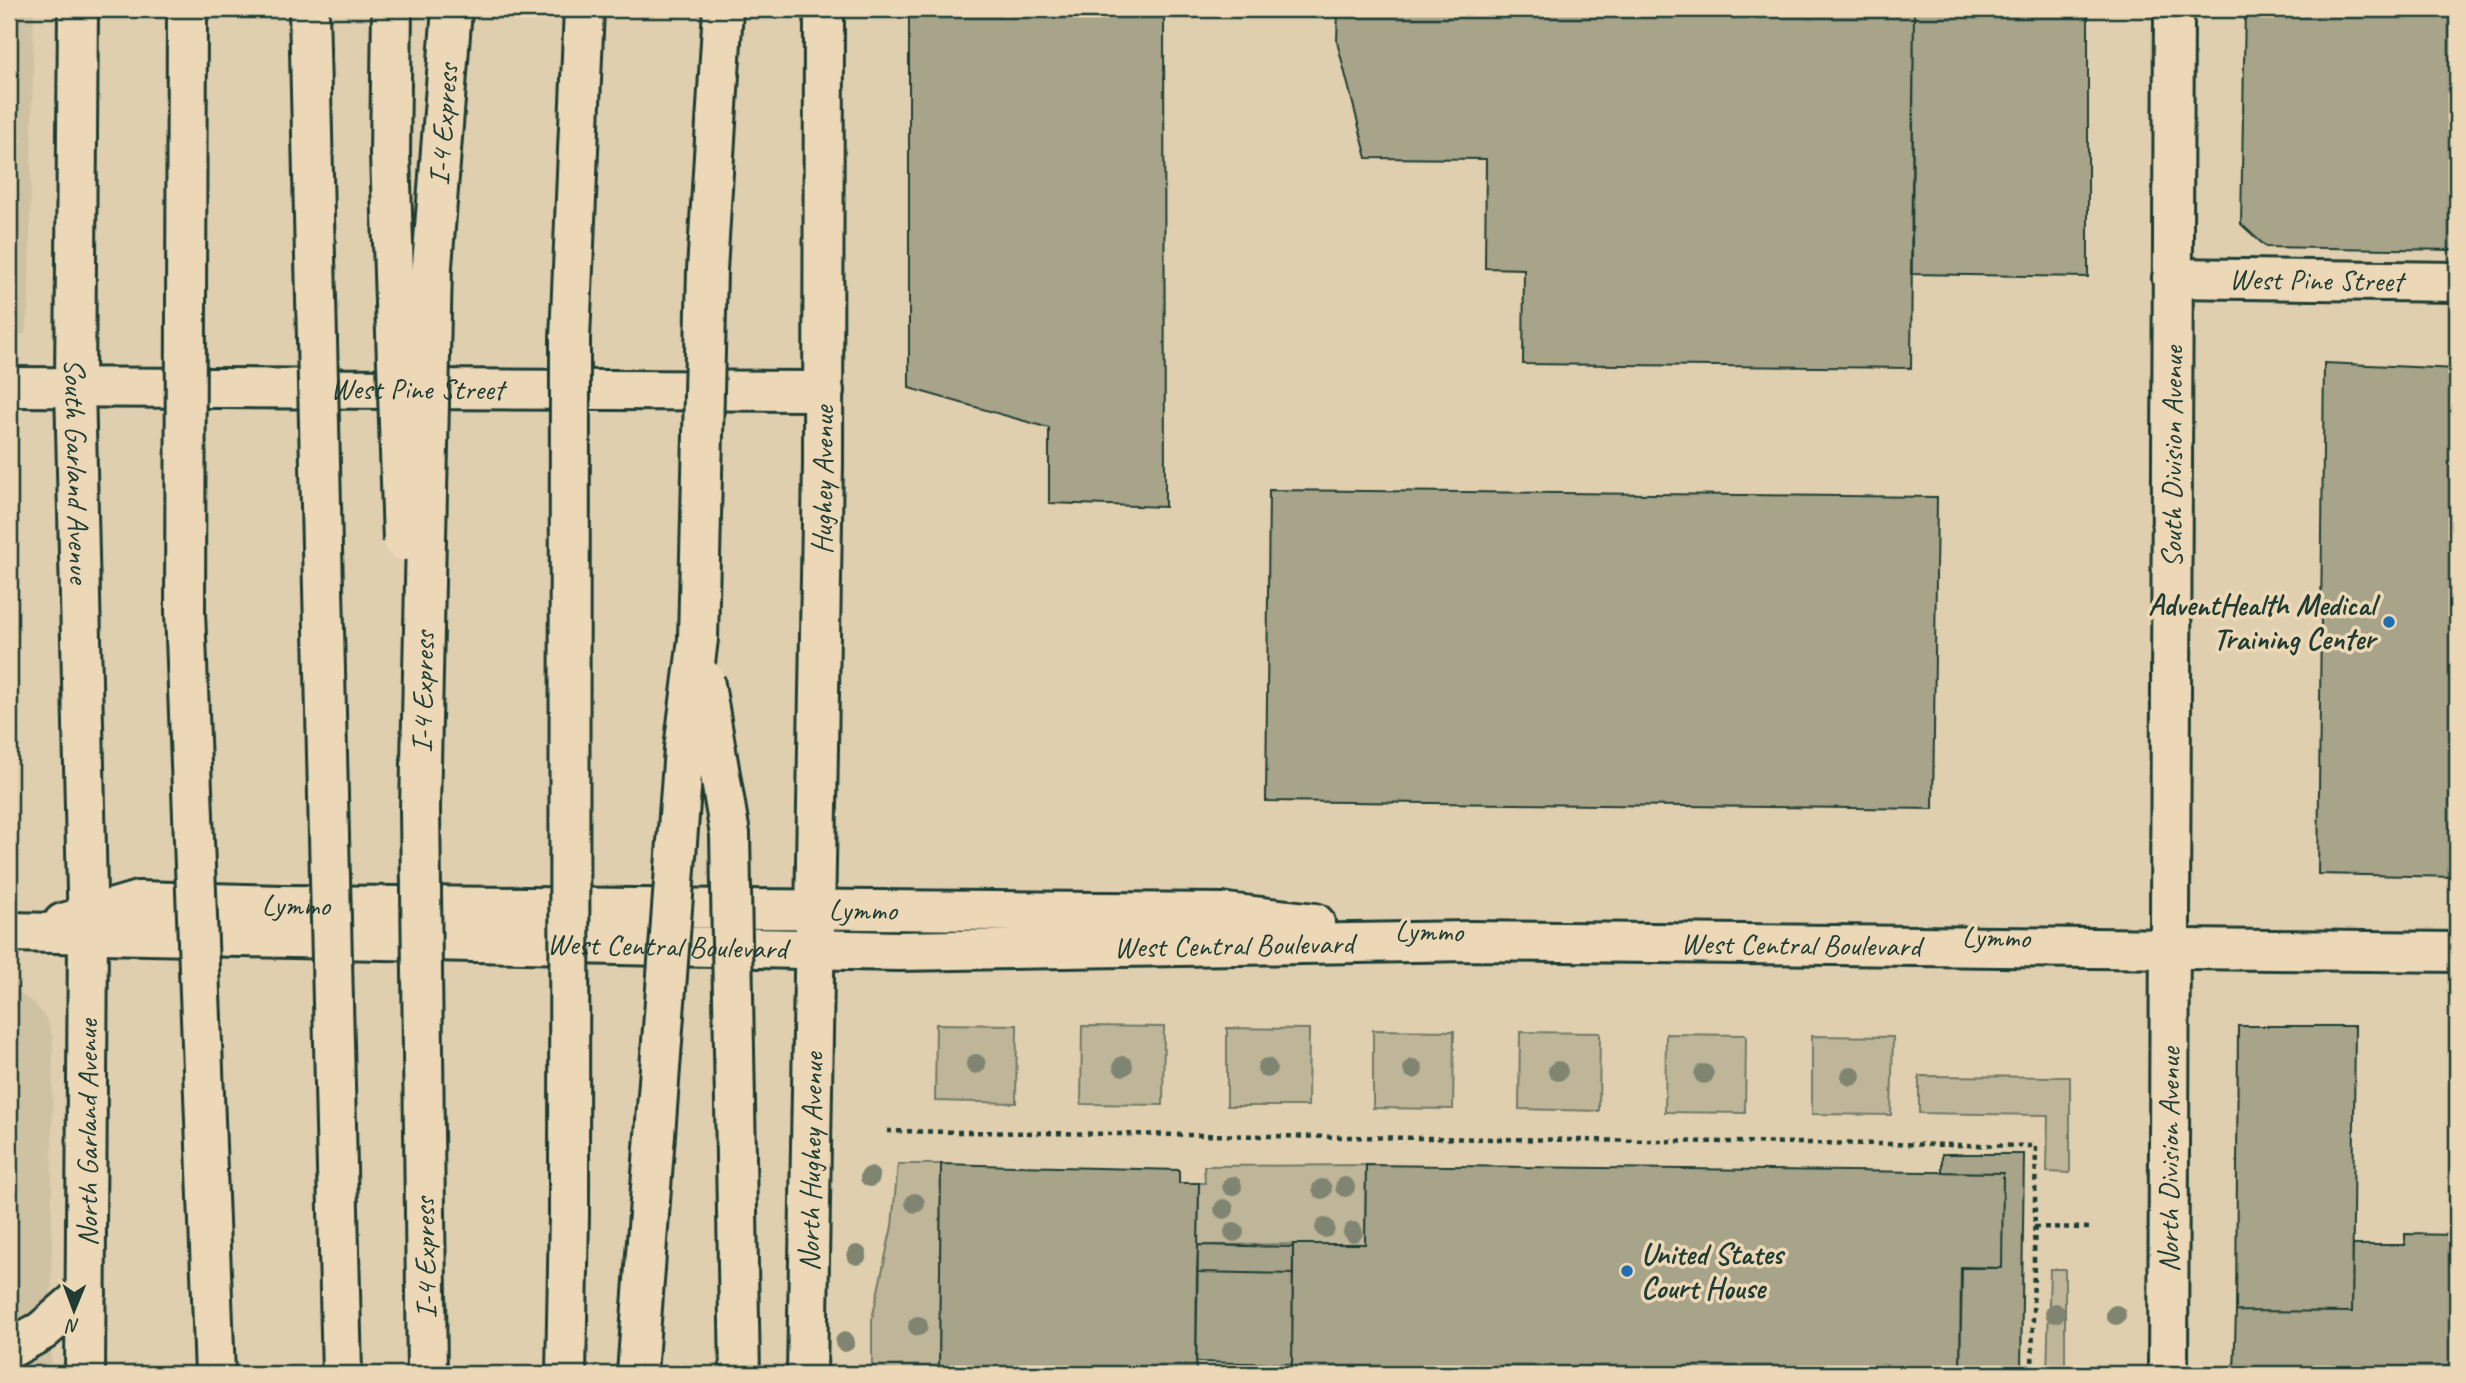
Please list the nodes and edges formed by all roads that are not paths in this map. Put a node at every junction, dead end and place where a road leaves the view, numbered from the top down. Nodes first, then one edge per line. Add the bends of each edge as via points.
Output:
1 (78, 9) edge
2 (187, 9) edge
3 (309, 9) edge
4 (391, 9) edge
5 (452, 9) edge
6 (584, 9) edge
7 (723, 9) edge
8 (824, 9) edge
9 (2174, 9) edge
10 (2172, 278) junction
11 (2457, 282) edge
12 (75, 386) junction
13 (9, 387) edge
14 (824, 391) junction
15 (698, 639) junction
16 (420, 809) junction
17 (813, 908) junction
18 (87, 925) junction
19 (19, 932) edge
20 (2169, 943) junction
21 (2457, 943) edge
22 (813, 949) junction
23 (2457, 952) edge
24 (86, 1293) junction
25 (9, 1349) edge
26 (85, 1374) edge
27 (215, 1374) edge
28 (342, 1374) edge
29 (427, 1374) edge
30 (566, 1374) edge
31 (637, 1374) edge
32 (740, 1374) edge
33 (807, 1374) edge
34 (2168, 1374) edge

1 - 12 main road, South Garland Avenue
2 - 27 main road, bridge via 185,612
3 - 28 main road, bridge
4 - 16 main road, bridge via 390,155 400,486
5 - 16 main road, I-4 Express, bridge via 432,266
6 - 30 main road, bridge via 570,339
7 - 15 main road, bridge via 707,270
8 - 14 main road, Hughey Avenue
9 - 10 main road, South Division Avenue
10 - 11 main road, West Pine Street
10 - 20 main road, South Division Avenue
12 - 13 main road, West Pine Street
12 - 14 main road, West Pine Street
12 - 18 main road, South Garland Avenue
14 - 17 main road, Hughey Avenue
15 - 31 main road, bridge via 684,748
15 - 32 main road, bridge via 730,834
16 - 29 main road, I-4 Express, bridge
17 - 18 main road, Lymmo via 138,901
17 - 20 main road, Lymmo via 1226,913 1392,932
17 - 22 main road, Hughey Avenue
18 - 19 main road, Lymmo
18 - 22 main road, West Central Boulevard
18 - 24 main road, North Garland Avenue
20 - 21 main road, Lymmo
20 - 22 main road, West Central Boulevard via 1469,941
20 - 23 main road, West Central Boulevard
20 - 34 main road, North Division Avenue
22 - 33 main road, North Hughey Avenue
24 - 25 main road via 42,1331
24 - 26 main road, North Garland Avenue

